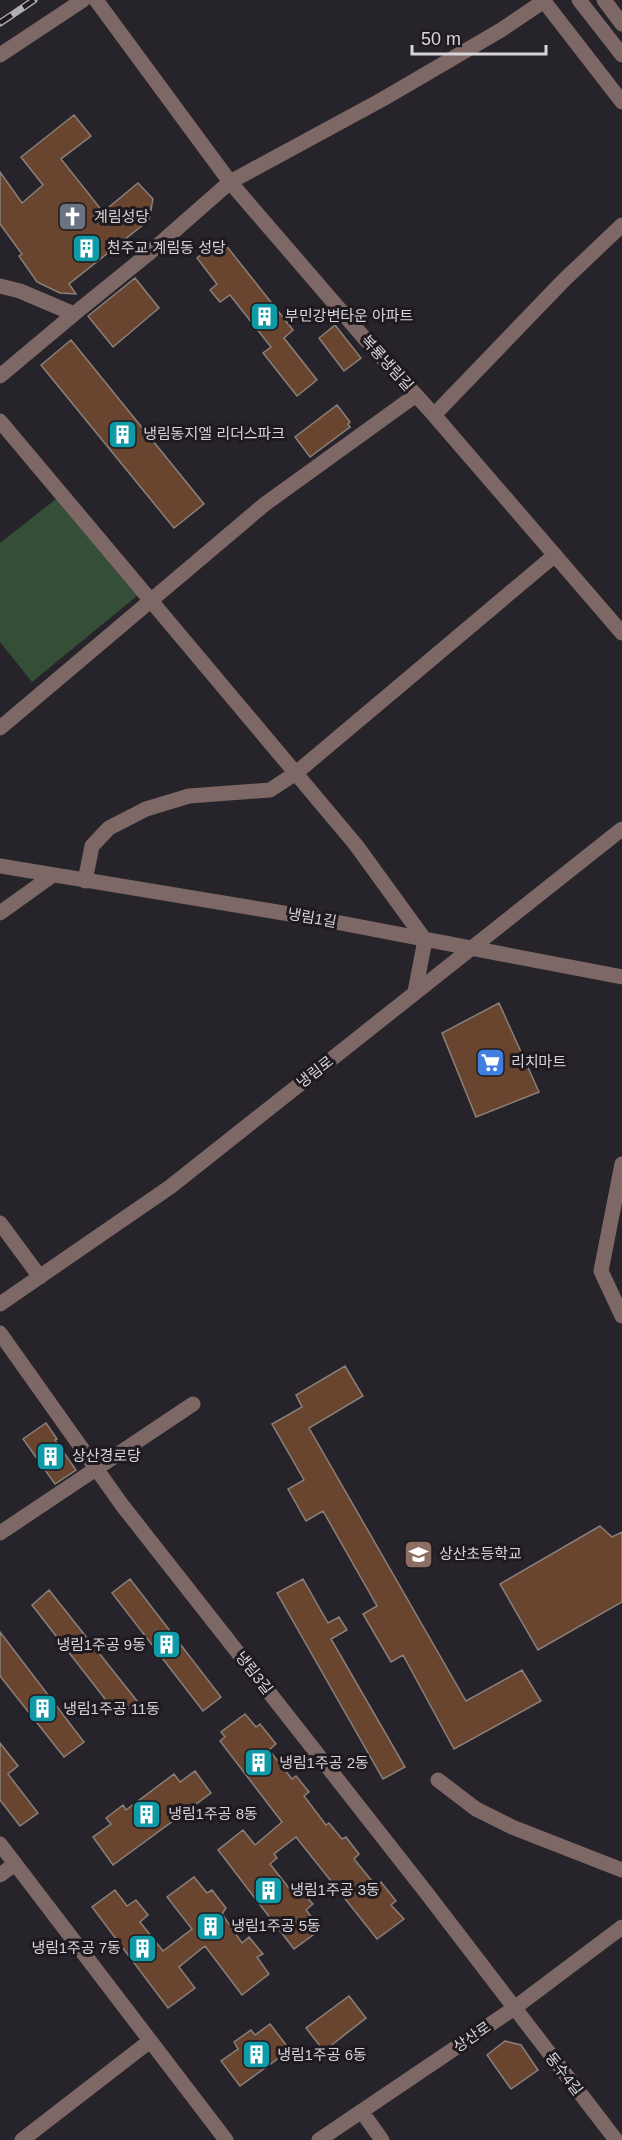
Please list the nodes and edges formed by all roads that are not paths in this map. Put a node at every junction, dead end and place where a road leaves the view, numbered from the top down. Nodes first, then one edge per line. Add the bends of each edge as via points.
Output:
1 (83, 0) edge
2 (96, 0) edge
3 (579, 0) edge
4 (604, 0) edge
5 (544, 1) edge
6 (622, 24) edge
7 (0, 55) edge
8 (622, 55) edge
9 (622, 102) edge
10 (230, 182) junction
11 (622, 225) edge
12 (0, 286) edge
13 (74, 314) junction
14 (0, 376) edge
15 (416, 395) junction
16 (434, 415) junction
17 (0, 421) edge
18 (555, 555) junction
19 (151, 601) junction
20 (622, 633) edge
21 (0, 728) edge
22 (296, 773) junction
23 (622, 829) edge
24 (0, 866) edge
25 (53, 875) junction
26 (85, 880) junction
27 (0, 913) edge
28 (425, 940) junction
29 (470, 949) junction
30 (622, 977) edge
31 (415, 992) junction
32 (622, 1164) edge
33 (0, 1223) edge
34 (40, 1277) junction
35 (0, 1304) edge
36 (622, 1316) edge
37 (0, 1333) edge
38 (193, 1404) dead end
39 (96, 1469) junction
40 (0, 1533) edge
41 (438, 1780) dead end
42 (0, 1844) edge
43 (15, 1864) junction
44 (622, 1870) edge
45 (0, 1875) edge
46 (622, 1928) edge
47 (513, 2008) junction
48 (150, 2041) junction
49 (362, 2112) junction
50 (22, 2140) edge
51 (226, 2140) edge
52 (319, 2140) edge
53 (382, 2140) edge
54 (616, 2140) edge

1 - 7 street
2 - 10 street, 복룡냉림길
3 - 8 street
4 - 6 street
5 - 9 street
5 - 10 street via 383,99
10 - 13 street
10 - 15 street, 복룡냉림길
11 - 16 street
12 - 13 street
13 - 14 street
15 - 16 street, 복룡냉림길
15 - 19 street via 265,504
16 - 18 street, 복룡냉림길
17 - 19 street
18 - 20 street, 복룡냉림길
18 - 22 street
19 - 21 street
19 - 22 street
22 - 26 street via 270,790 189,796 146,808 109,828 92,846
22 - 28 street via 356,845
23 - 29 street, 냉림로
24 - 25 street, 냉림1길
25 - 26 street, 냉림1길
25 - 27 street
26 - 28 street, 냉림1길
28 - 29 street, 냉림1길
28 - 31 street
29 - 30 street, 냉림1길
29 - 31 street, 냉림로
31 - 34 street, 냉림로 via 171,1187
32 - 36 street via 601,1271
33 - 34 street
34 - 35 street, 냉림로
37 - 39 street, 냉림3길
38 - 39 street
39 - 40 street
39 - 47 street, 냉림3길
41 - 44 street via 502,1823
42 - 43 street
43 - 45 street
43 - 48 street
46 - 47 street, 상산로
47 - 49 street, 상산로
47 - 54 street, 동수4길
48 - 50 street
48 - 51 street
49 - 52 street, 상산로
49 - 53 street

